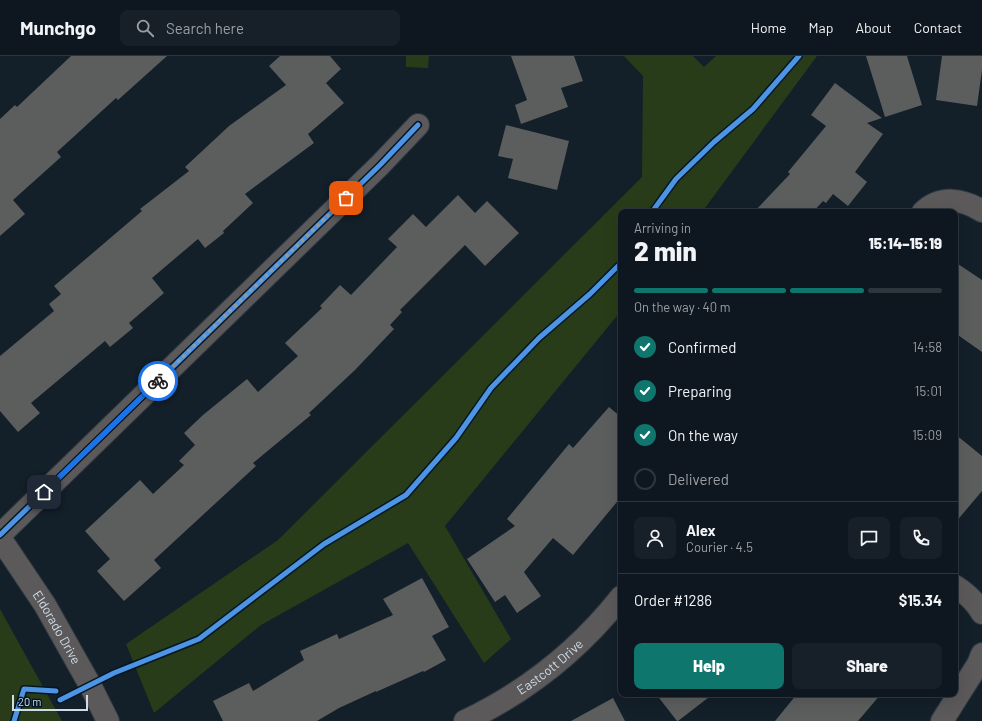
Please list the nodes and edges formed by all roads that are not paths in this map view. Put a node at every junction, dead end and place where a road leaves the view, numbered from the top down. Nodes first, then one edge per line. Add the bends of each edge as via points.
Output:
1 (418, 125) dead end
2 (926, 209) edge
3 (982, 211) edge
4 (0, 535) edge
5 (0, 538) edge
6 (958, 588) edge
7 (618, 600) edge
8 (982, 613) edge
9 (982, 654) edge
10 (958, 696) edge
11 (957, 697) edge
12 (475, 719) edge
13 (108, 721) edge
14 (942, 721) edge

1 - 4 street
2 - 3 street via 942,200 966,203
5 - 13 street, Eldorado Drive via 45,605
6 - 8 street via 977,604
7 - 12 street, Eastcott Drive via 579,643 557,662
9 - 10 street
11 - 14 street

